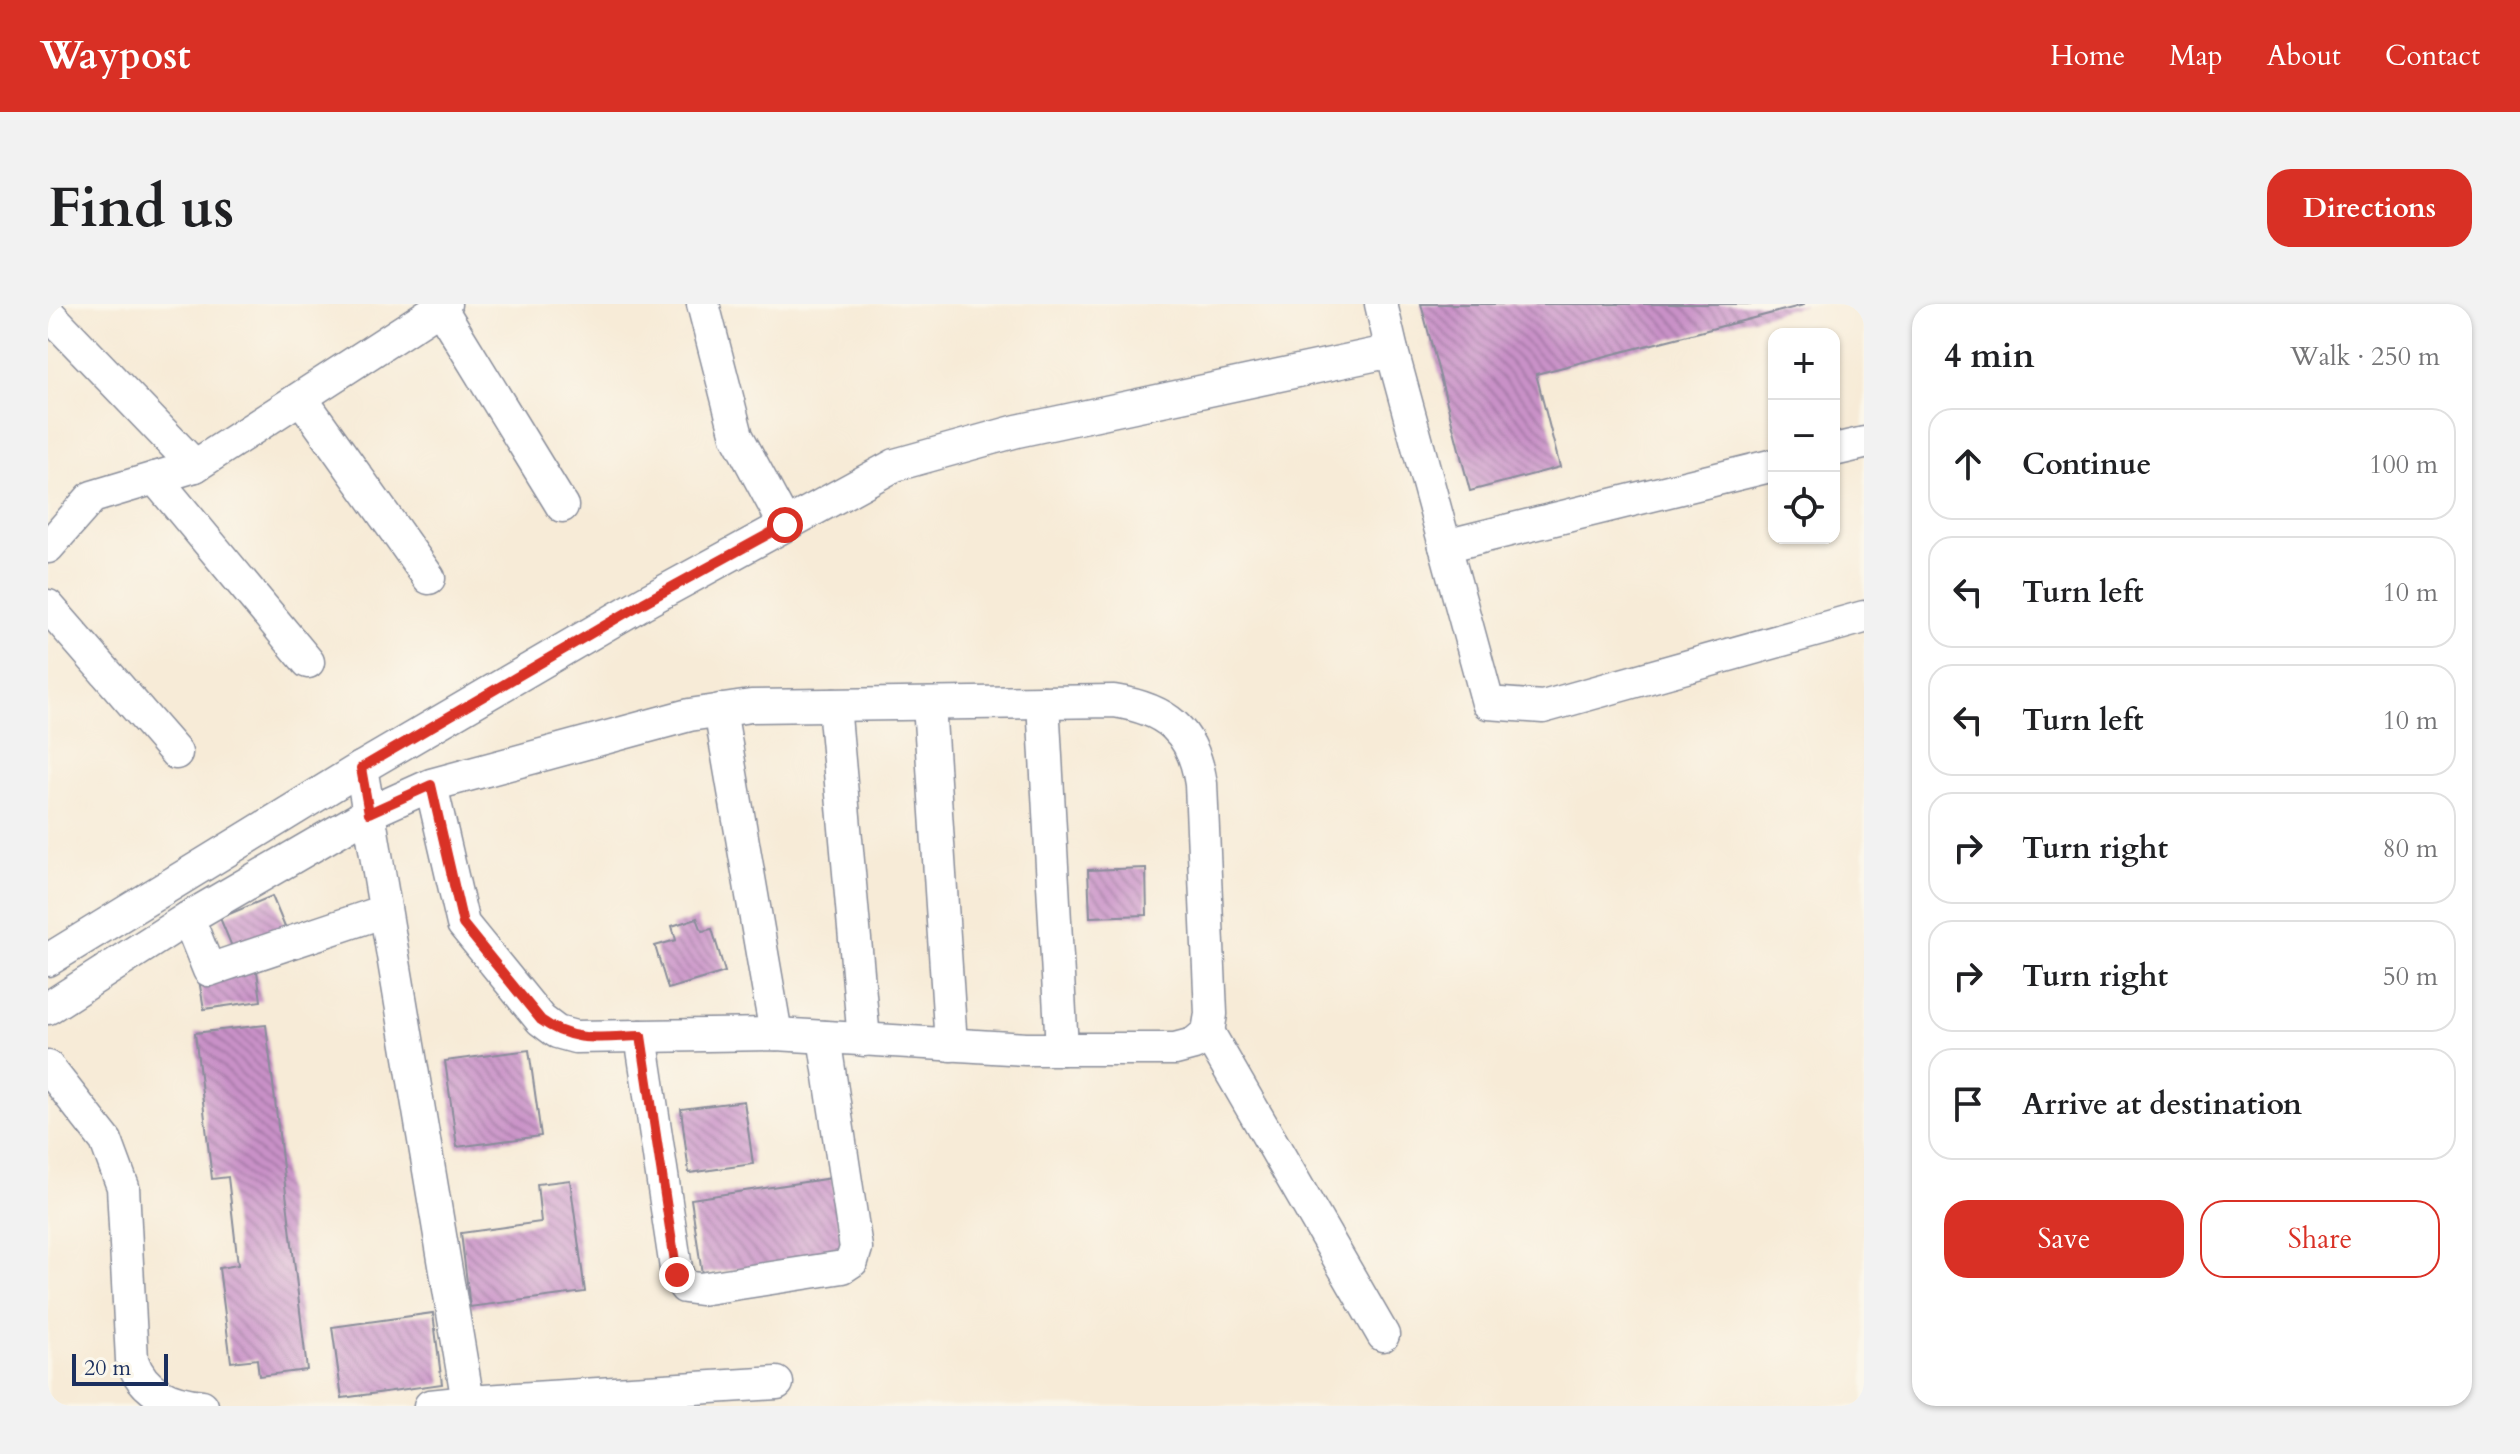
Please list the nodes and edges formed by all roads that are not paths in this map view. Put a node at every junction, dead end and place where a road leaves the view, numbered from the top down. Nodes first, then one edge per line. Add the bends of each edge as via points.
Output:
1 (703, 304) edge
2 (1381, 304) edge
3 (442, 306) edge
4 (48, 313) edge
5 (1392, 351) junction
6 (301, 398) junction
7 (1864, 443) edge
8 (1840, 449) edge
9 (195, 466) junction
10 (1768, 466) edge
11 (155, 478) junction
12 (562, 506) dead end
13 (785, 525) junction
14 (1445, 546) junction
15 (48, 547) edge
16 (429, 578) dead end
17 (48, 606) edge
18 (1864, 617) edge
19 (308, 662) dead end
20 (1043, 702) junction
21 (929, 704) junction
22 (834, 705) junction
23 (720, 710) junction
24 (176, 753) dead end
25 (361, 768) junction
26 (431, 785) junction
27 (369, 813) junction
28 (385, 911) junction
29 (188, 918) junction
30 (48, 960) edge
31 (48, 1008) edge
32 (1208, 1032) junction
33 (776, 1034) junction
34 (641, 1036) junction
35 (824, 1037) junction
36 (864, 1040) junction
37 (951, 1045) junction
38 (1062, 1049) junction
39 (48, 1067) edge
40 (1383, 1335) dead end
41 (777, 1383) dead end
42 (468, 1402) junction
43 (202, 1406) edge
44 (430, 1406) edge

1 - 13 lane via 737,436
2 - 5 lane
3 - 6 lane
3 - 12 lane
4 - 9 lane
5 - 13 lane via 1017,431 895,465
5 - 14 lane
6 - 9 lane
6 - 16 lane
7 - 8 lane
9 - 11 lane
10 - 14 lane
11 - 15 lane via 92,497
11 - 19 lane
13 - 25 lane
14 - 18 lane via 1488,703 1543,707
17 - 24 lane
20 - 21 lane
20 - 32 lane via 1138,705 1165,717 1187,738 1201,784
20 - 38 lane
21 - 22 lane
21 - 37 lane
22 - 23 lane
22 - 36 lane
23 - 26 lane
23 - 33 lane
25 - 27 lane
25 - 30 lane
26 - 27 lane
26 - 34 lane via 463,924 541,1020 575,1037
27 - 28 lane
27 - 29 lane
28 - 29 lane via 209,970
28 - 42 lane
29 - 31 lane
32 - 38 lane via 1194,1044 1175,1049
32 - 40 lane
33 - 34 lane
33 - 35 lane
34 - 35 lane via 677,1275 685,1287 700,1289 843,1267 852,1261 856,1248
35 - 36 lane
36 - 37 lane
37 - 38 lane
39 - 43 lane via 106,1141 123,1187 136,1373 167,1399
41 - 42 lane
42 - 44 lane

